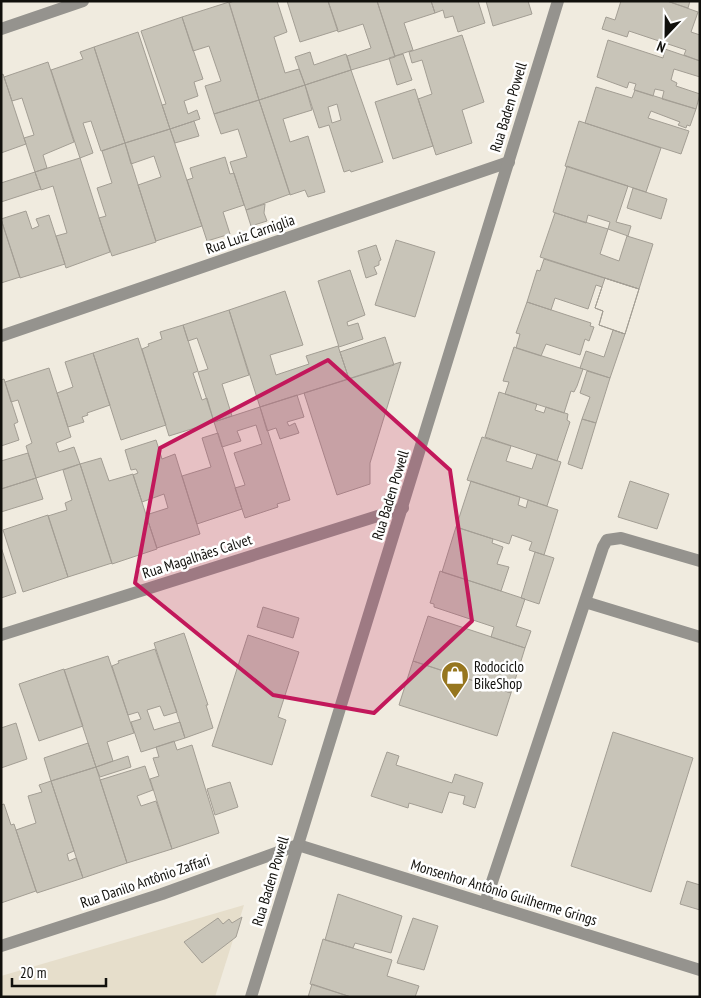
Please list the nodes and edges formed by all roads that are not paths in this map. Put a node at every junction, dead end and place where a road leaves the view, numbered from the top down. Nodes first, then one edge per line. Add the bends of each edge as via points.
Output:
1 (83, 1) edge
2 (558, 1) edge
3 (1, 29) edge
4 (509, 162) junction
5 (1, 336) edge
6 (403, 508) junction
7 (700, 561) edge
8 (585, 602) junction
9 (1, 636) edge
10 (700, 637) edge
11 (298, 845) junction
12 (485, 903) junction
13 (1, 946) edge
14 (700, 970) edge
15 (251, 997) edge

1 - 3 street
2 - 4 street, Rua Baden Powell
4 - 5 street, Rua Luiz Carniglia
4 - 6 street, Rua Baden Powell
6 - 9 street, Rua Magalhães Calvet
6 - 11 street, Rua Baden Powell
7 - 8 street via 614,537 603,547
8 - 10 street
8 - 12 street
11 - 12 street, Monsenhor Antônio Guilherme Grings
11 - 13 street, Rua Danilo Antônio Zaffari via 162,894
11 - 15 street, Rua Baden Powell
12 - 14 street, Monsenhor Antônio Guilherme Grings

